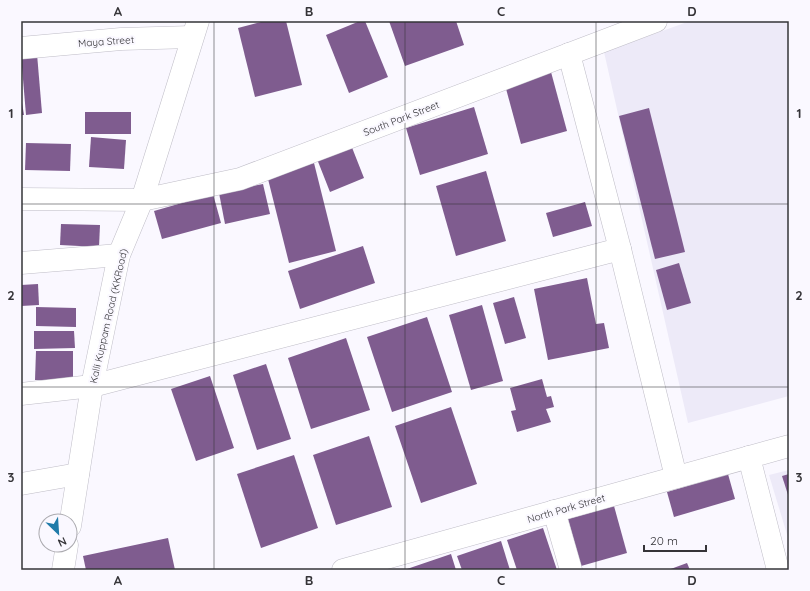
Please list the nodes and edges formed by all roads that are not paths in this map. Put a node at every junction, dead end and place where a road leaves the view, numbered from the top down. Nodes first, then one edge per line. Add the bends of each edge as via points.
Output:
1 (656, 21) edge
2 (195, 29) edge
3 (21, 48) edge
4 (569, 54) junction
5 (21, 199) edge
6 (142, 200) junction
7 (620, 249) junction
8 (119, 255) junction
9 (21, 263) edge
10 (92, 386) junction
11 (21, 394) edge
12 (789, 446) edge
13 (748, 457) junction
14 (78, 474) junction
15 (676, 477) junction
16 (21, 484) edge
17 (554, 511) junction
18 (72, 513) edge
19 (66, 553) edge
20 (63, 570) edge
21 (343, 570) edge
22 (571, 570) edge
23 (778, 570) edge

1 - 4 street, South Park Street
2 - 3 street, Maya Street
2 - 6 street, Kalli Kuppam Road (KKRoad)
4 - 6 street, South Park Street via 240,179
4 - 7 street
5 - 6 street, South Park Street
6 - 8 street, Kalli Kuppam Road (KKRoad)
7 - 10 street
7 - 15 street
8 - 9 street
8 - 10 street, Kalli Kuppam Road (KKRoad)
10 - 11 street
10 - 14 street, Kalli Kuppam Road (KKRoad)
12 - 13 street, North Park Street
13 - 15 street, North Park Street
13 - 23 street
14 - 16 street
14 - 18 street, Kalli Kuppam Road (KKRoad)
15 - 17 street, North Park Street
17 - 21 street, North Park Street
17 - 22 street
19 - 20 street

